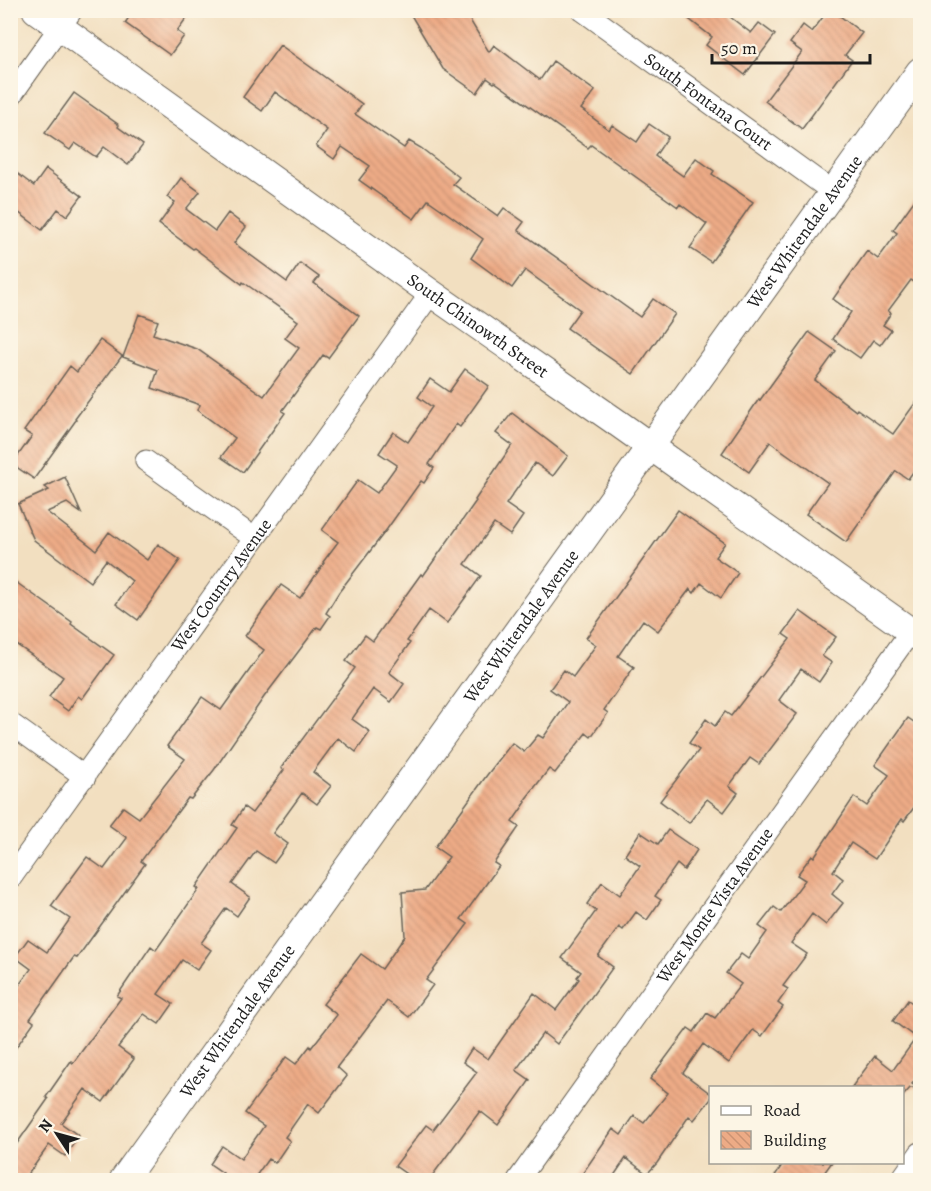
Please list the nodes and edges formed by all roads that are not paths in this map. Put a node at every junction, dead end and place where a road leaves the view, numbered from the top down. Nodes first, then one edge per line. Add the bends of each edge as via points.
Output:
1 (36, 10) edge
2 (582, 10) edge
3 (66, 19) edge
4 (921, 70) edge
5 (10, 97) edge
6 (833, 192) junction
7 (431, 292) junction
8 (651, 446) junction
9 (146, 461) dead end
10 (255, 537) junction
11 (916, 635) edge
12 (10, 723) edge
13 (85, 777) junction
14 (10, 879) edge
15 (921, 1153) edge
16 (123, 1180) edge
17 (518, 1180) edge
18 (901, 1180) edge

1 - 3 street, South Chinowth Street
2 - 6 street, South Fontana Court
3 - 5 street
3 - 7 street, South Chinowth Street
4 - 6 street, West Whitendale Avenue
6 - 8 street, West Whitendale Avenue
7 - 8 street, South Chinowth Street
7 - 10 street, West Country Avenue
8 - 11 street, South Chinowth Street
8 - 16 street, West Whitendale Avenue
9 - 10 street
10 - 13 street, West Country Avenue
11 - 17 street, West Monte Vista Avenue
12 - 13 street
13 - 14 street, West Country Avenue
15 - 18 street

